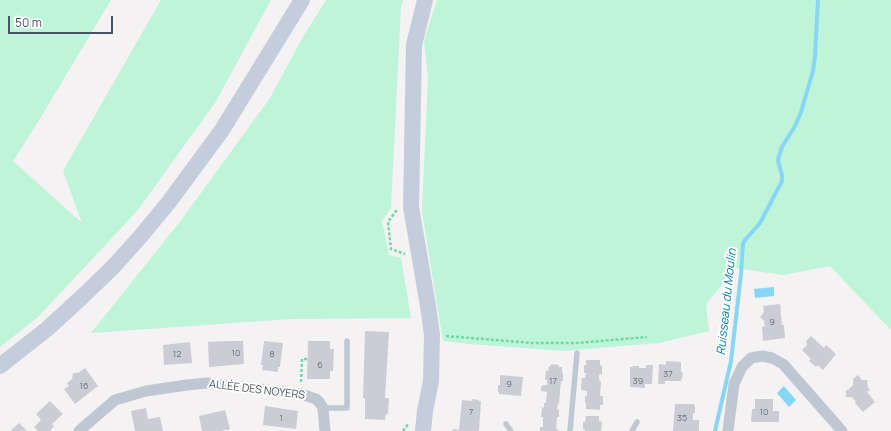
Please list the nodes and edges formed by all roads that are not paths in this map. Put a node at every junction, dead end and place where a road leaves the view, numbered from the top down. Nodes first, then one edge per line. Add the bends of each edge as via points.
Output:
1 (302, 0) edge
2 (425, 0) edge
3 (347, 341) dead end
4 (577, 353) dead end
5 (0, 366) edge
6 (323, 408) junction
7 (425, 412) junction
8 (637, 422) dead end
9 (506, 424) dead end
10 (409, 428) edge
11 (79, 431) edge
12 (325, 431) edge
13 (423, 431) edge
14 (511, 431) edge
15 (570, 431) edge
16 (632, 431) edge
17 (728, 431) edge
18 (842, 431) edge

1 - 5 main road via 222,130 169,202 114,266 47,329
2 - 7 main road via 414,46 411,207 432,334 431,381
3 - 6 lane via 347,408
4 - 15 lane
6 - 11 street, ALLÉE DES NOYERS via 316,399 301,394 207,383 146,391 115,400
6 - 12 street
7 - 10 main road
7 - 13 main road
8 - 16 lane
9 - 14 lane
17 - 18 street via 734,384 742,366 751,358 762,356 783,364

